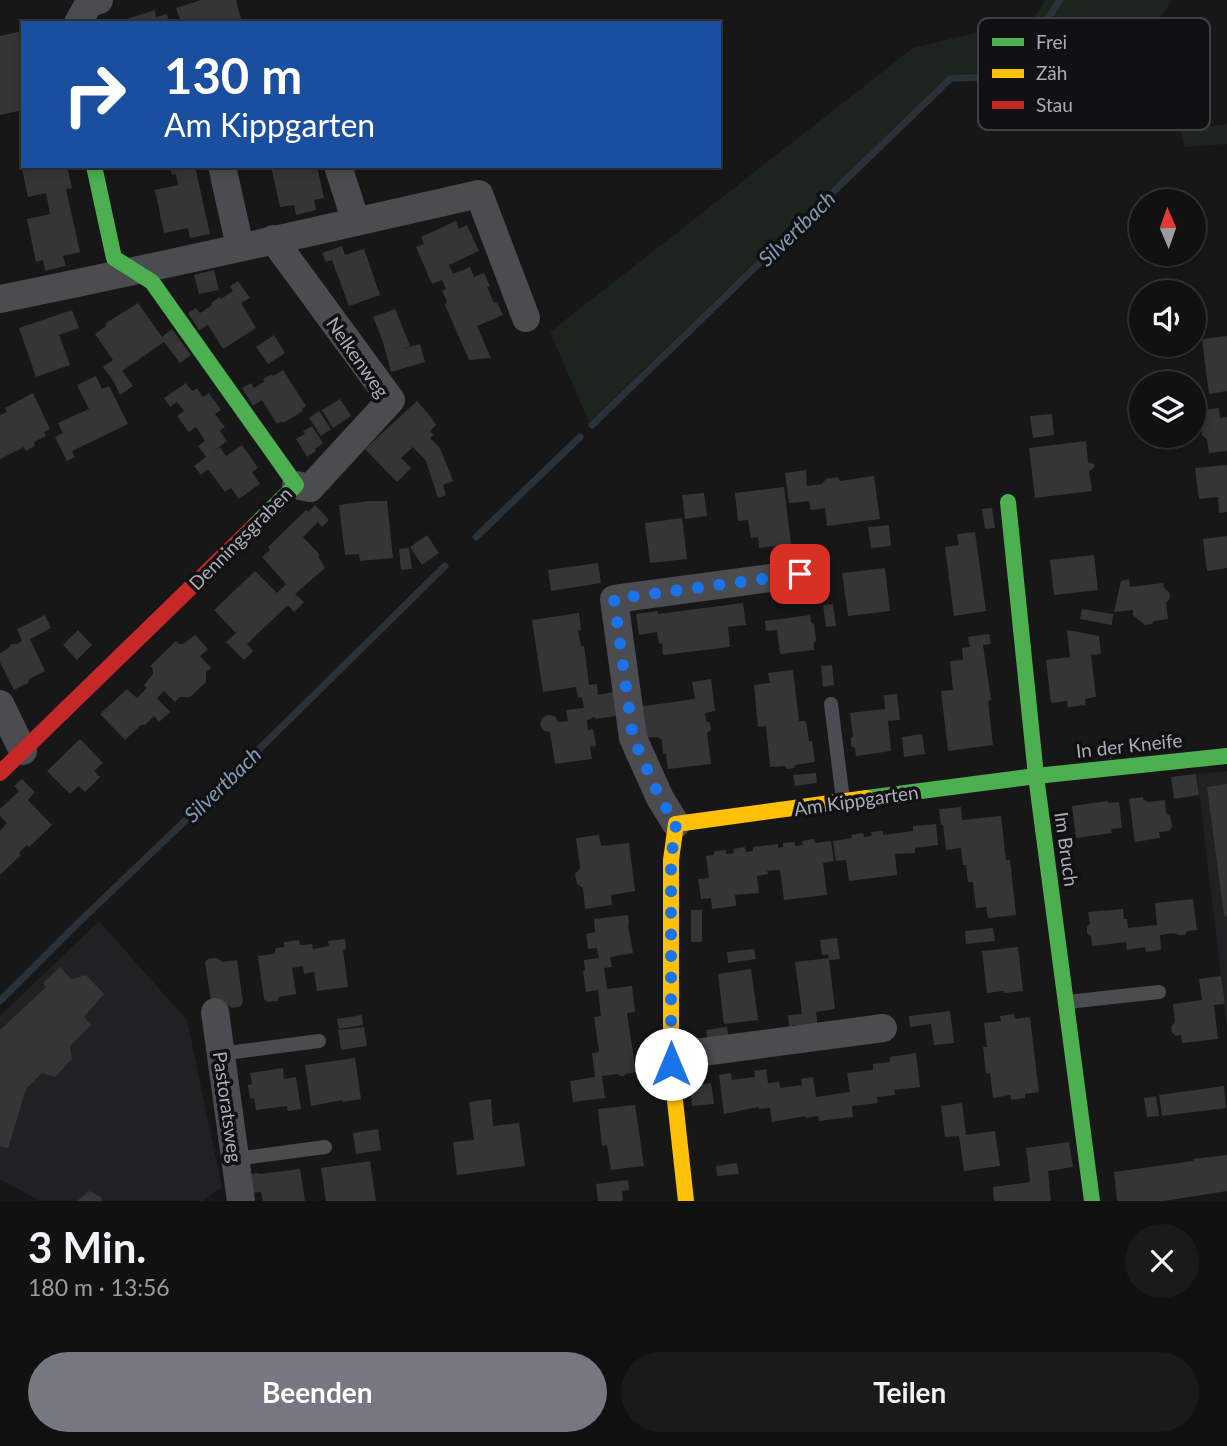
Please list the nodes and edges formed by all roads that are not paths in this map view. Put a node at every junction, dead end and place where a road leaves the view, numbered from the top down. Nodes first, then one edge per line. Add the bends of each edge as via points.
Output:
1 (99, 0) edge
2 (79, 21) edge
3 (94, 168) edge
4 (222, 168) edge
5 (339, 168) edge
6 (356, 222) junction
7 (273, 239) junction
8 (240, 247) junction
9 (134, 272) junction
10 (0, 299) edge
11 (526, 318) dead end
12 (296, 485) junction
13 (1008, 502) dead end
14 (800, 574) dead end
15 (0, 704) edge
16 (831, 704) dead end
17 (23, 751) junction
18 (1227, 756) edge
19 (0, 773) edge
20 (1036, 776) junction
21 (843, 802) junction
22 (676, 824) junction
23 (1159, 992) dead end
24 (1066, 1002) junction
25 (215, 1012) dead end
26 (883, 1028) dead end
27 (319, 1041) dead end
28 (220, 1054) junction
29 (671, 1064) junction
30 (325, 1147) dead end
31 (235, 1159) junction
32 (241, 1201) edge
33 (687, 1201) edge
34 (1092, 1201) edge

1 - 2 street via 89,3
3 - 9 street, Denningsgraben via 114,258
4 - 8 street
5 - 6 street
6 - 7 street
6 - 11 street via 479,194
7 - 8 street
7 - 12 street, Nelkenweg via 391,400 310,488
8 - 9 street
9 - 10 street
9 - 12 street, Denningsgraben via 152,282
12 - 17 street, Denningsgraben
13 - 20 street, Im Bruch
14 - 22 street via 614,599 633,738
15 - 17 street
16 - 21 lane
17 - 19 street, Denningsgraben
18 - 20 street, In der Kneife
20 - 21 street, Am Kippgarten
20 - 24 street, Im Bruch
21 - 22 street, Am Kippgarten
22 - 29 street via 671,859
23 - 24 lane
24 - 34 street, Im Bruch
25 - 28 street, Pastoratsweg
26 - 29 street via 688,1054
27 - 28 lane
28 - 31 street, Pastoratsweg
29 - 33 street
30 - 31 lane
31 - 32 street, Pastoratsweg

